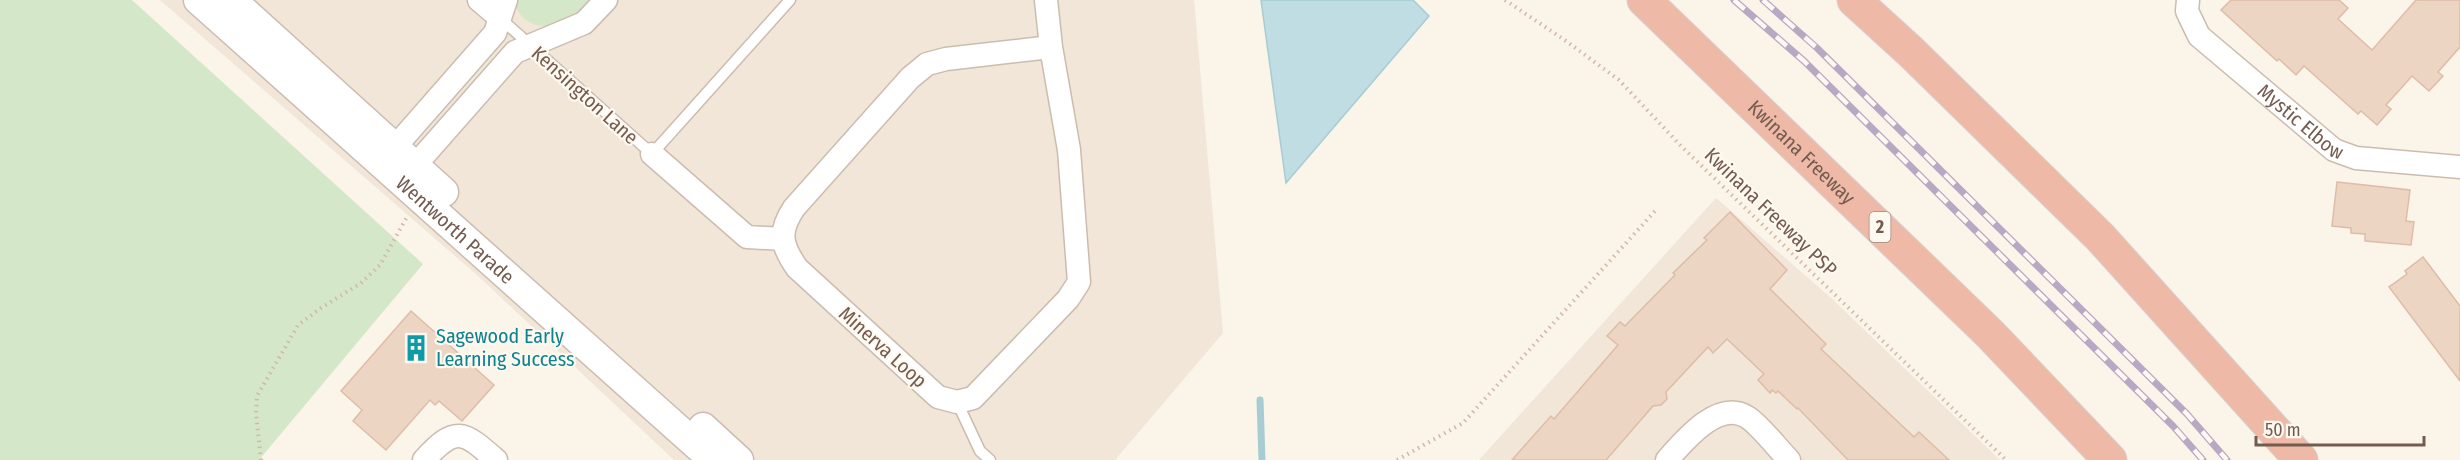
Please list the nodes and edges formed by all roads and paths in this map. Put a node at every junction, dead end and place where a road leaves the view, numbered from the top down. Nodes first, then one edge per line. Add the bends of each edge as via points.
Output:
1 (198, 0) edge
2 (232, 0) edge
3 (479, 0) edge
4 (606, 0) edge
5 (790, 0) edge
6 (1046, 0) edge
7 (1504, 0) edge
8 (1644, 0) edge
9 (1854, 0) edge
10 (2188, 0) edge
11 (503, 9) edge
12 (529, 45) junction
13 (1051, 47) junction
14 (652, 154) junction
15 (398, 164) junction
16 (2460, 167) edge
17 (1655, 211) dead end
18 (411, 212) dead end
19 (783, 239) junction
20 (957, 402) junction
21 (261, 460) edge
22 (424, 460) edge
23 (496, 460) edge
24 (712, 460) edge
25 (739, 460) edge
26 (990, 460) edge
27 (1397, 460) edge
28 (1667, 460) edge
29 (1789, 460) edge
30 (2006, 460) edge
31 (2110, 460) edge
32 (2301, 460) edge

1 - 15 street, Wentworth Parade
2 - 15 street, Wentworth Parade
3 - 11 street
4 - 12 street via 584,23
5 - 14 lane, Kensington Lane
6 - 13 street
7 - 30 path, Kwinana Freeway PSP via 1619,80 1681,146
8 - 31 highway, Kwinana Freeway / 2 via 1990,334
9 - 32 highway via 2100,237
10 - 16 street, Mystic Elbow via 2187,11 2199,36 2334,150 2356,158
11 - 12 lane, Kensington Lane
11 - 15 street via 495,33
12 - 14 lane, Kensington Lane
12 - 15 street via 515,52
13 - 19 street via 927,64 794,208 784,223
13 - 20 street via 1069,150 1079,282 974,398
14 - 19 street via 747,237
15 - 24 street, Wentworth Parade
15 - 25 street, Wentworth Parade
17 - 27 path via 1463,423
18 - 21 path via 380,266 298,325 257,396
19 - 20 street, Minerva Loop via 796,268 938,397
20 - 26 lane via 980,451
22 - 23 street via 444,440 455,435 476,443
28 - 29 street via 1702,423 1727,413 1746,416

